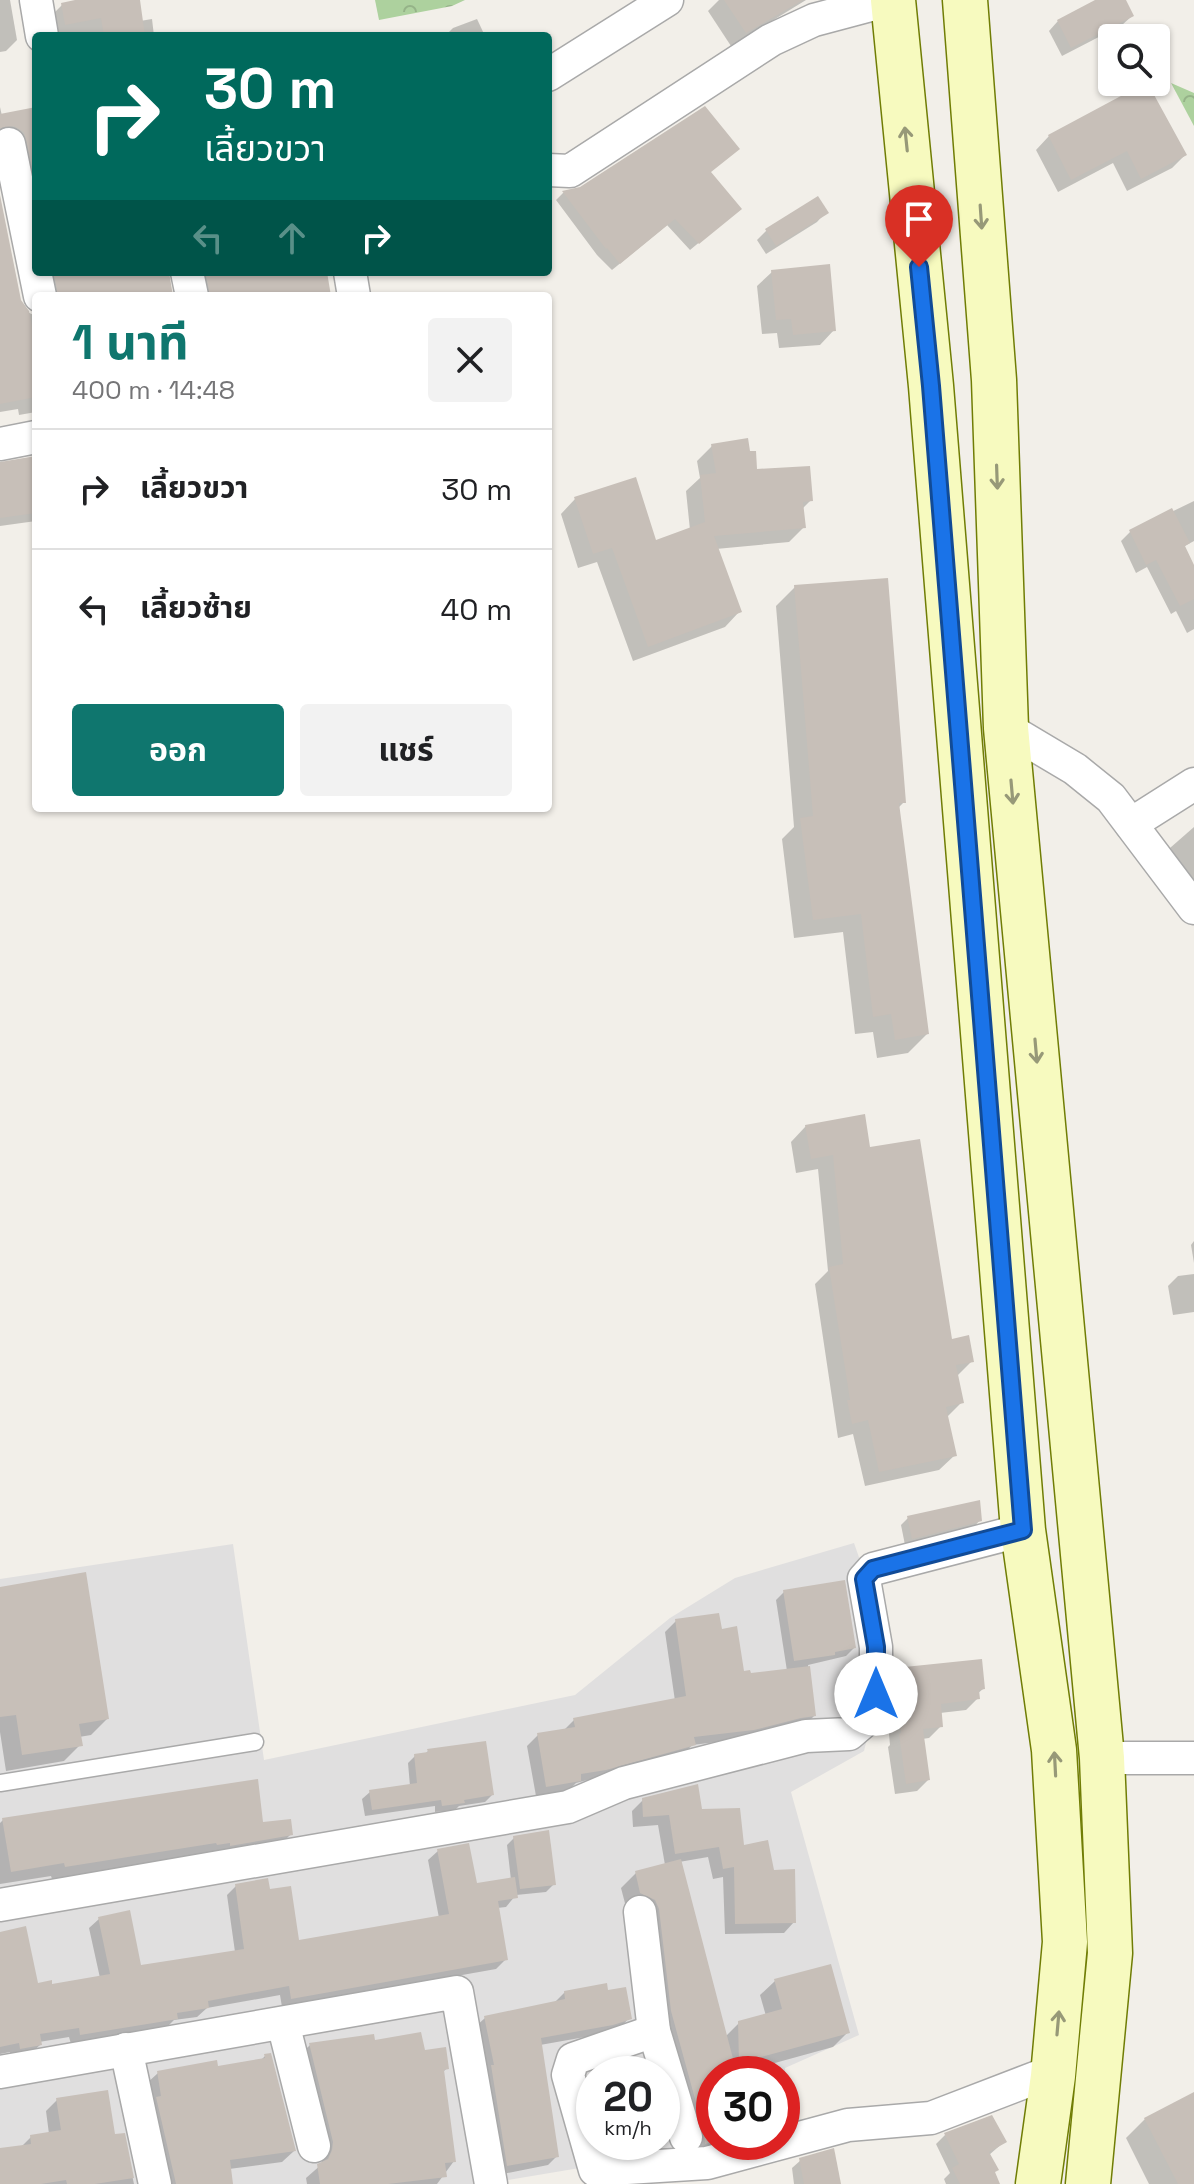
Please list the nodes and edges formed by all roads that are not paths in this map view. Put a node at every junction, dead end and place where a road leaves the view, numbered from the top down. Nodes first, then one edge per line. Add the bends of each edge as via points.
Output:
1 (36, 0) edge
2 (667, 0) edge
3 (891, 0) edge
4 (965, 0) edge
5 (41, 32) edge
6 (552, 72) edge
7 (9, 144) dead end
8 (552, 170) edge
9 (32, 257) edge
10 (994, 380) junction
11 (931, 386) junction
12 (32, 438) edge
13 (0, 444) edge
14 (1006, 728) junction
15 (1194, 784) edge
16 (1131, 824) junction
17 (1194, 908) edge
18 (1023, 1530) junction
19 (255, 1742) dead end
20 (1102, 1758) junction
21 (1194, 1758) edge
22 (0, 1783) edge
23 (0, 1905) edge
24 (640, 1912) dead end
25 (283, 2023) junction
26 (654, 2031) junction
27 (126, 2049) junction
28 (0, 2072) edge
29 (1053, 2076) junction
30 (686, 2137) dead end
31 (314, 2146) dead end
32 (592, 2179) edge
33 (155, 2184) edge
34 (491, 2184) edge
35 (1038, 2184) edge
36 (1088, 2184) edge

1 - 5 street
2 - 6 street
3 - 8 street via 814,20 771,40 570,171
11 -> 3 main road
4 -> 10 main road
7 - 9 street
10 - 11 main road
10 -> 14 main road
11 - 18 main road
12 - 13 street
14 - 16 street via 1075,769 1111,798
14 -> 20 main road
15 - 16 street
16 - 17 street
18 - 23 street via 873,1569 864,1579 876,1647 876,1694 863,1722 849,1734 806,1736 624,1783 568,1807
29 -> 18 main road via 1065,1926 1054,1750
19 - 22 lane
20 - 21 street
20 - 36 main road via 1110,1953
24 - 26 street
25 - 27 street
25 - 31 street
25 - 34 street via 457,1992
26 - 30 street
26 - 32 street via 573,2059 568,2075
27 - 28 street
27 - 33 street
29 - 32 street via 1043,2075 931,2118 848,2125 707,2163
29 - 35 main road

